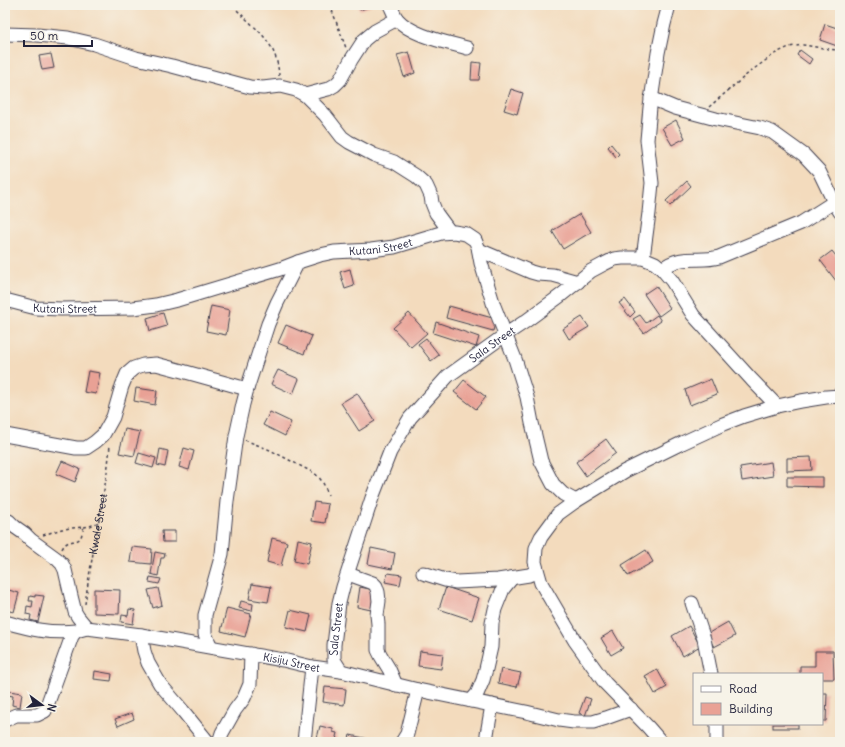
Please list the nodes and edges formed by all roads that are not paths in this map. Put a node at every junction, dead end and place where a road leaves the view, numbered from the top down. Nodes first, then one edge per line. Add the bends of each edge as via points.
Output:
1 (390, 5) edge
2 (669, 5) edge
3 (397, 19) junction
4 (5, 34) edge
5 (467, 48) dead end
6 (305, 95) junction
7 (651, 98) junction
8 (837, 207) edge
9 (450, 232) junction
10 (479, 250) junction
11 (643, 258) junction
12 (298, 262) junction
13 (662, 269) junction
14 (578, 282) junction
15 (5, 300) edge
16 (505, 335) junction
17 (247, 389) junction
18 (840, 396) edge
19 (777, 406) junction
20 (5, 435) edge
21 (576, 501) junction
22 (5, 520) edge
23 (537, 572) junction
24 (423, 573) dead end
25 (348, 574) junction
26 (512, 578) junction
27 (692, 603) dead end
28 (5, 622) edge
29 (82, 627) junction
30 (140, 635) junction
31 (211, 647) junction
32 (250, 654) junction
33 (312, 667) junction
34 (341, 671) junction
35 (711, 673) edge
36 (396, 684) junction
37 (418, 690) junction
38 (471, 701) junction
39 (492, 705) junction
40 (631, 709) junction
41 (5, 720) edge
42 (717, 725) edge
43 (208, 742) edge
44 (218, 742) edge
45 (304, 742) edge
46 (402, 742) edge
47 (487, 742) edge
48 (661, 742) edge
49 (717, 742) edge

1 - 3 street
2 - 7 street
3 - 5 street via 420,34
3 - 6 street via 364,40 336,85
4 - 6 street via 68,38 250,87 280,86
6 - 9 street via 342,137 374,155 394,162 424,182 436,213
7 - 8 street via 675,108 772,132 804,155 819,171
7 - 11 street via 647,140 652,183
8 - 13 street via 712,260 682,260
9 - 10 street, Kutani Street via 466,234 475,240
9 - 12 street, Kutani Street via 394,247 334,252
10 - 14 street via 531,272
10 - 16 street, Kutani Street via 494,306
11 - 13 street, Sala Street
11 - 14 street, Sala Street via 614,259 591,271
12 - 15 street, Kutani Street via 185,298 150,306 36,308
12 - 17 street via 268,324
13 - 19 street, Sala Street via 693,314
14 - 16 street, Sala Street
16 - 21 street, Kutani Street via 527,397 541,461 553,484 563,494
16 - 25 street, Sala Street via 448,376 410,418 390,452 372,498
17 - 20 street via 156,364 143,365 127,374 110,424 103,435 86,448
17 - 31 street via 236,436 222,554 205,615 205,634
18 - 19 street
19 - 21 street via 722,424 625,471
21 - 23 street via 558,514 541,537 536,548
22 - 29 street via 62,564
23 - 26 street
23 - 40 street via 575,641 605,683
24 - 26 street via 456,582
25 - 34 street, Sala Street via 339,603 334,645 334,660
25 - 36 street via 376,586 379,601 378,650
26 - 38 street via 503,589 495,609 491,647 483,680
27 - 35 street via 704,639
28 - 29 street, Kisiju Street via 62,633
29 - 30 street, Kisiju Street
29 - 41 street via 72,636 45,711 37,715 16,714
30 - 31 street, Kisiju Street
30 - 43 street via 148,663 160,684
31 - 32 street, Kisiju Street
32 - 33 street, Kisiju Street
32 - 44 street via 250,684
33 - 34 street, Kisiju Street
33 - 45 street
34 - 36 street, Kisiju Street
36 - 37 street, Kisiju Street
37 - 38 street, Kisiju Street
37 - 46 street via 408,734
38 - 39 street, Kisiju Street
39 - 40 street, Kisiju Street via 574,722 593,722
39 - 47 street
40 - 48 street
42 - 49 street

